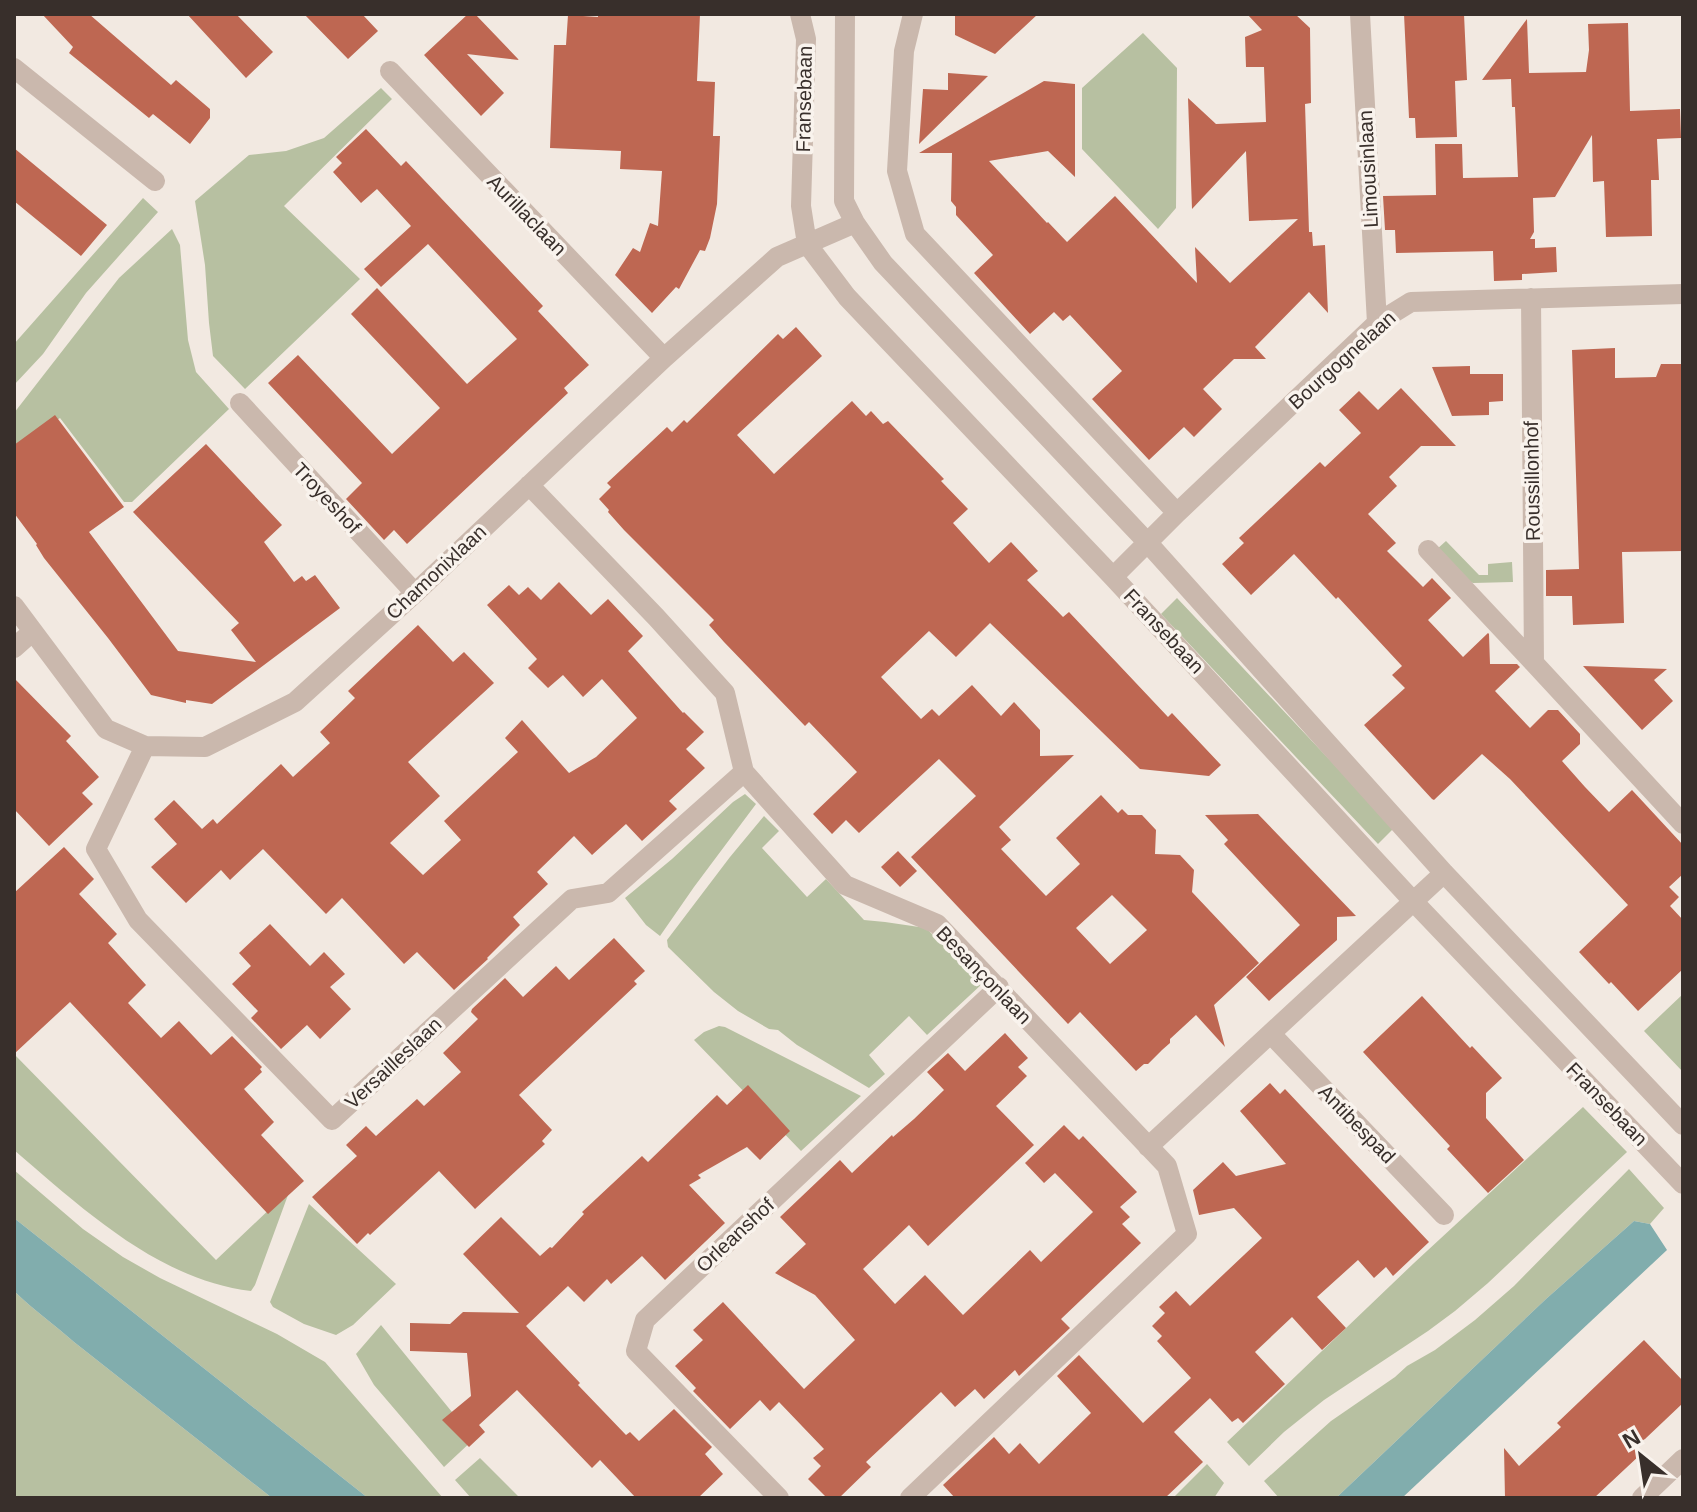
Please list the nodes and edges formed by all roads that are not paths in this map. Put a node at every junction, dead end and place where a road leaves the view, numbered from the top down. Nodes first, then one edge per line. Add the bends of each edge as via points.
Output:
1 (800, 14) edge
2 (845, 14) edge
3 (913, 14) edge
4 (1360, 14) edge
5 (14, 68) edge
6 (390, 71) dead end
7 (155, 181) dead end
8 (855, 223) junction
9 (807, 244) junction
10 (1683, 294) edge
11 (1531, 298) junction
12 (1377, 323) junction
13 (664, 358) junction
14 (240, 403) dead end
15 (529, 485) junction
16 (1177, 513) junction
17 (1147, 542) junction
18 (1428, 550) dead end
19 (1113, 577) junction
20 (415, 593) junction
21 (14, 606) edge
22 (32, 632) junction
23 (14, 648) edge
24 (1534, 663) junction
25 (145, 746) junction
26 (744, 772) junction
27 (1683, 824) edge
28 (1444, 873) junction
29 (1413, 901) junction
30 (999, 987) junction
31 (1271, 1034) junction
32 (1683, 1125) edge
33 (1148, 1147) junction
34 (1683, 1184) edge
35 (1444, 1215) dead end
36 (1683, 1459) edge
37 (779, 1498) edge
38 (910, 1498) edge
39 (1642, 1498) edge

1 - 9 street, Fransebaan via 806,39 801,206
2 - 8 street, Fransebaan via 844,201
3 - 16 street via 904,51 897,171 915,234
4 - 12 street, Limousinlaan
5 - 7 street
6 - 13 street, Aurillaclaan
8 - 9 street, Chamonixlaan
8 - 17 street, Fransebaan via 883,263
9 - 13 street, Chamonixlaan via 777,257
9 - 19 street, Fransebaan via 847,297
10 - 11 street, Bourgognelaan
11 - 12 street, Bourgognelaan via 1411,302
11 - 24 street, Roussillonhof
12 - 16 street, Bourgognelaan
13 - 15 street, Chamonixlaan
14 - 20 street, Troyeshof
15 - 20 street, Chamonixlaan
15 - 26 street, Besançonlaan via 725,693
16 - 17 street, Bourgognelaan
17 - 19 street, Bourgognelaan
17 - 28 street, Fransebaan
18 - 24 street
19 - 29 street, Fransebaan
20 - 25 street, Chamonixlaan via 295,702 205,747
21 - 22 street, Chamonixlaan
22 - 23 street
22 - 25 street, Chamonixlaan via 106,729
24 - 27 street
25 - 26 street, Versailleslaan via 96,849 138,920 332,1120 572,899 608,893
26 - 30 street, Besançonlaan via 845,885 937,924
28 - 29 street
28 - 32 street, Fransebaan
29 - 31 street
29 - 34 street, Fransebaan
30 - 33 street, Besançonlaan
30 - 37 street, Orleanshof via 645,1320 636,1351
31 - 33 street
31 - 35 street, Antibespad
33 - 38 street via 1167,1166 1187,1234
36 - 39 street

